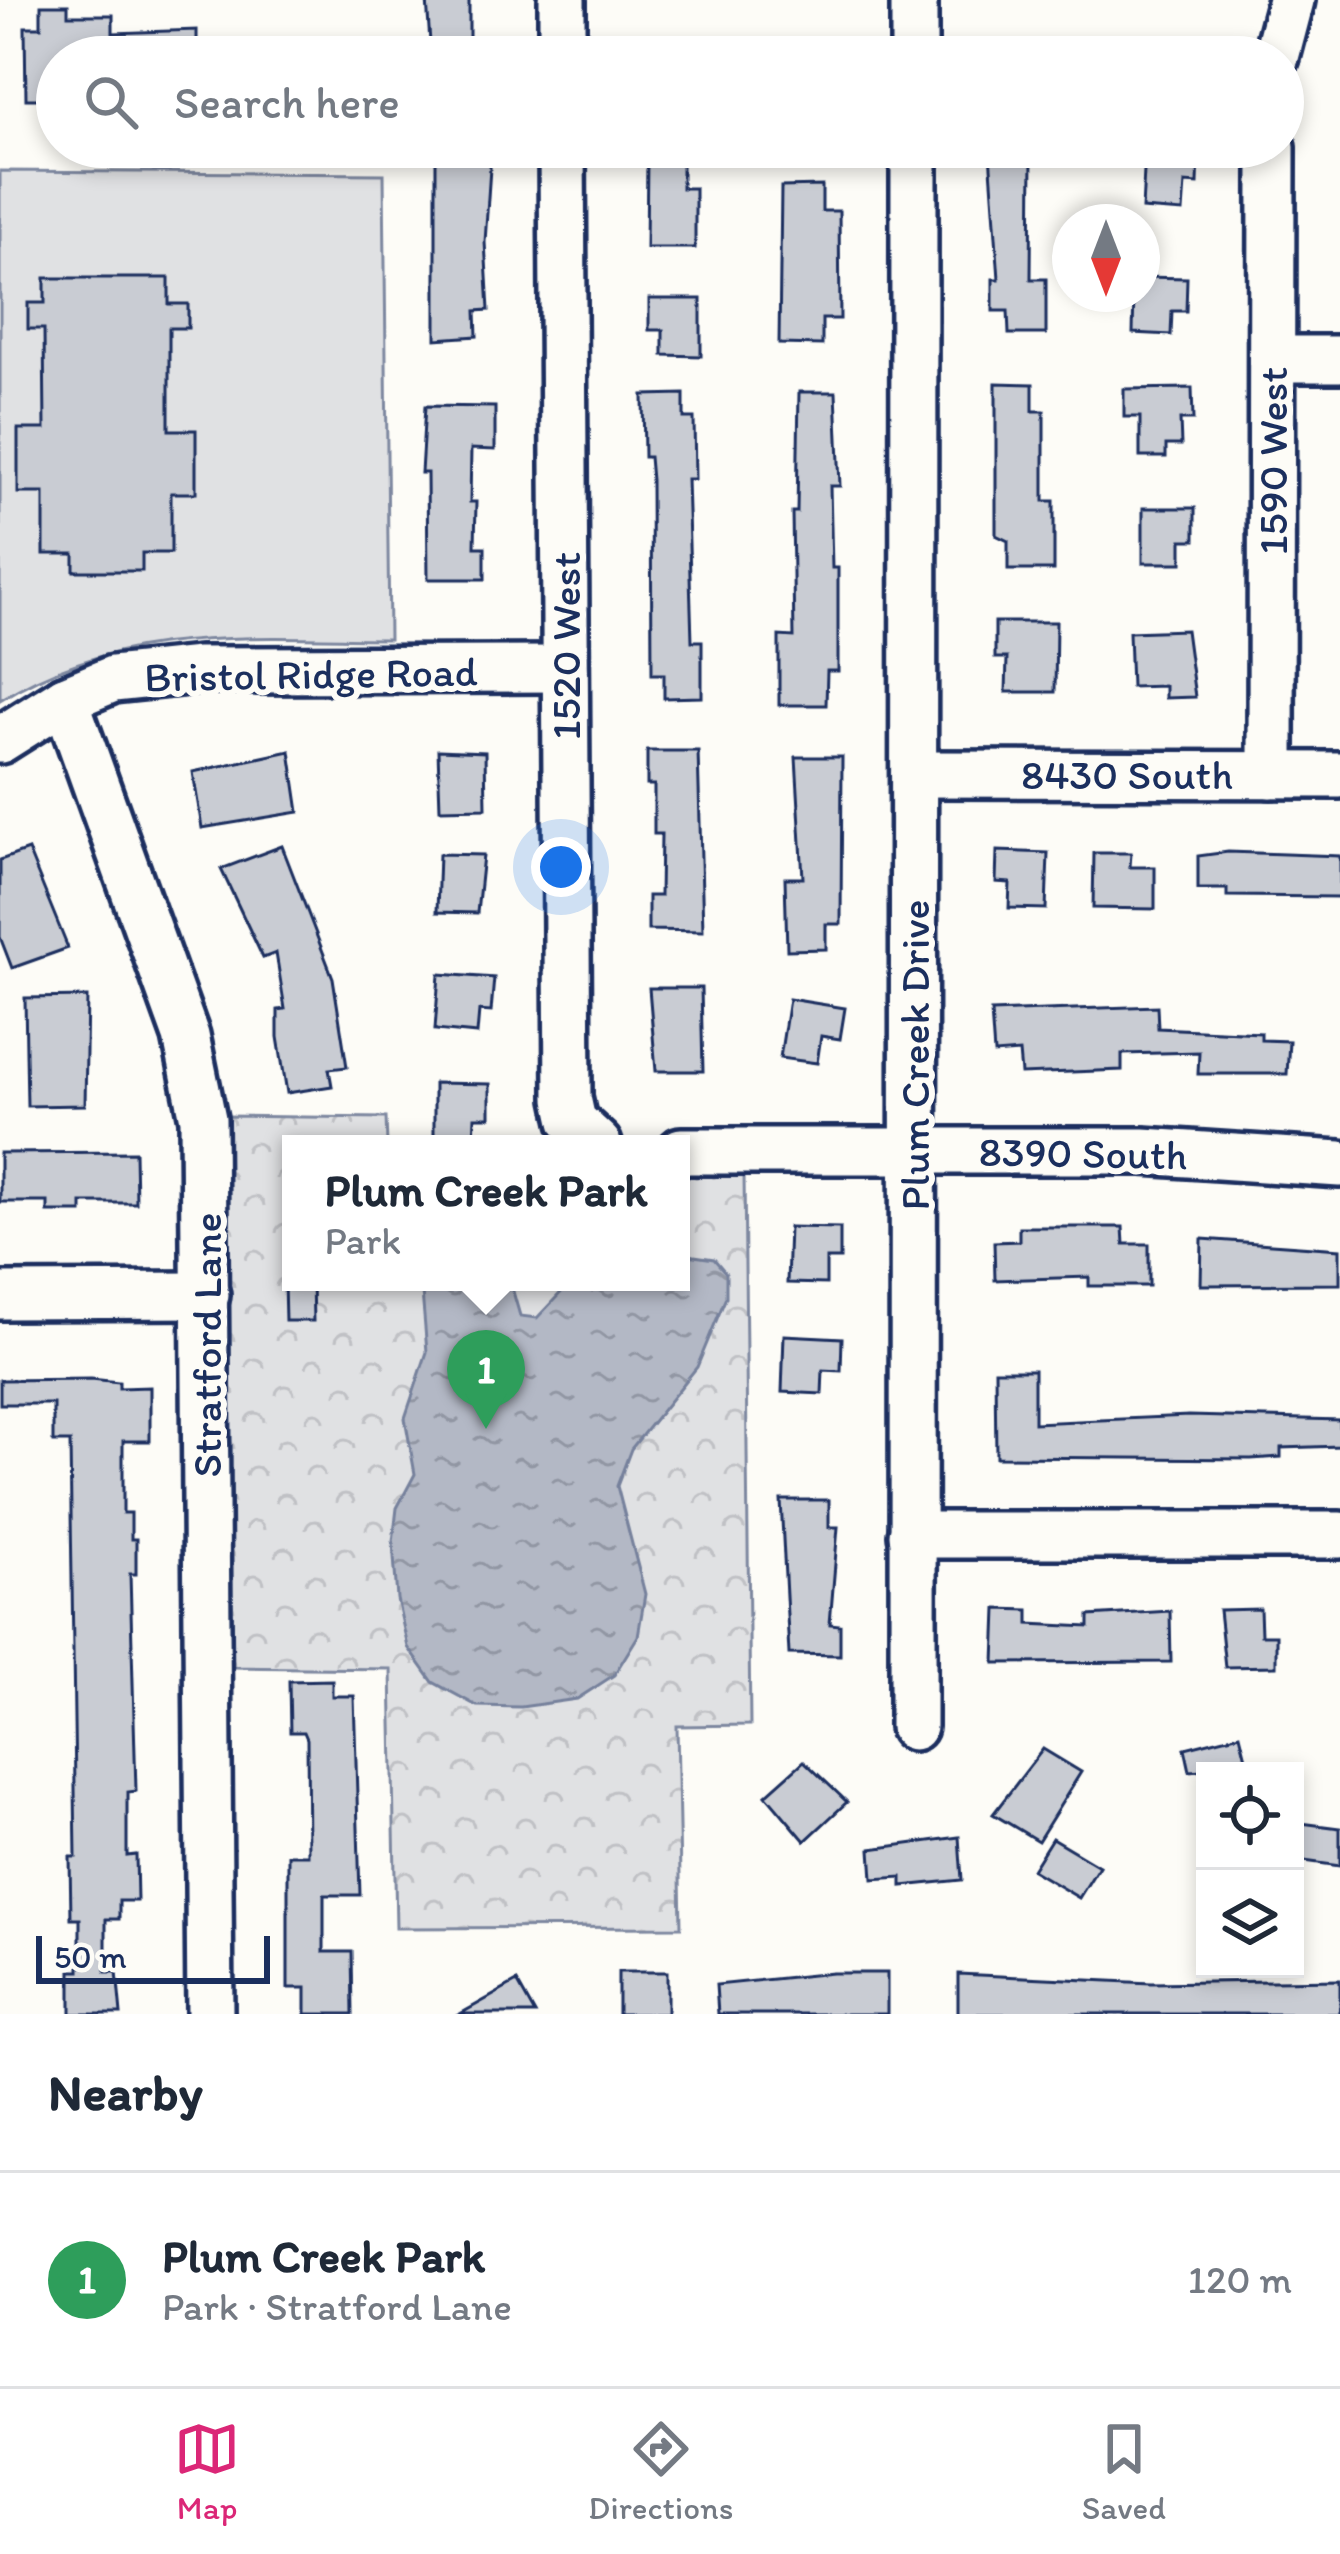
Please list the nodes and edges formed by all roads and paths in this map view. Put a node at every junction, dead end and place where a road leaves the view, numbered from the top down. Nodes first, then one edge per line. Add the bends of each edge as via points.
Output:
1 (562, 0) edge
2 (914, 0) edge
3 (1291, 0) edge
4 (562, 36) edge
5 (914, 36) edge
6 (1282, 36) edge
7 (562, 168) edge
8 (914, 168) edge
9 (1272, 168) edge
10 (1272, 359) junction
11 (1340, 359) edge
12 (566, 669) junction
13 (65, 699) junction
14 (0, 740) edge
15 (914, 774) junction
16 (1271, 775) junction
17 (1340, 775) edge
18 (586, 1135) edge
19 (690, 1151) edge
20 (914, 1151) junction
21 (1340, 1164) edge
22 (0, 1295) edge
23 (206, 1295) junction
24 (912, 1535) junction
25 (1340, 1535) edge
26 (913, 1727) dead end
27 (210, 2014) edge

1 - 4 street
2 - 5 street
3 - 6 street
7 - 12 street, 1520 West
8 - 15 street, Plum Creek Drive
9 - 10 street, 1590 West
10 - 11 street
10 - 16 street, 1590 West
12 - 13 street, Bristol Ridge Road via 199,670 113,679
12 - 18 street, 1520 West via 568,1098
13 - 14 street, Bristol Ridge Road
13 - 23 street, Stratford Lane via 199,1083
15 - 16 street, 8430 South
15 - 20 street, Plum Creek Drive
16 - 17 street, 8430 South
19 - 20 street, 8390 South
20 - 21 street, 8390 South via 1143,1151
20 - 24 street, Plum Creek Drive
22 - 23 street
23 - 27 street, Stratford Lane
24 - 25 street
24 - 26 street, Plum Creek Drive

